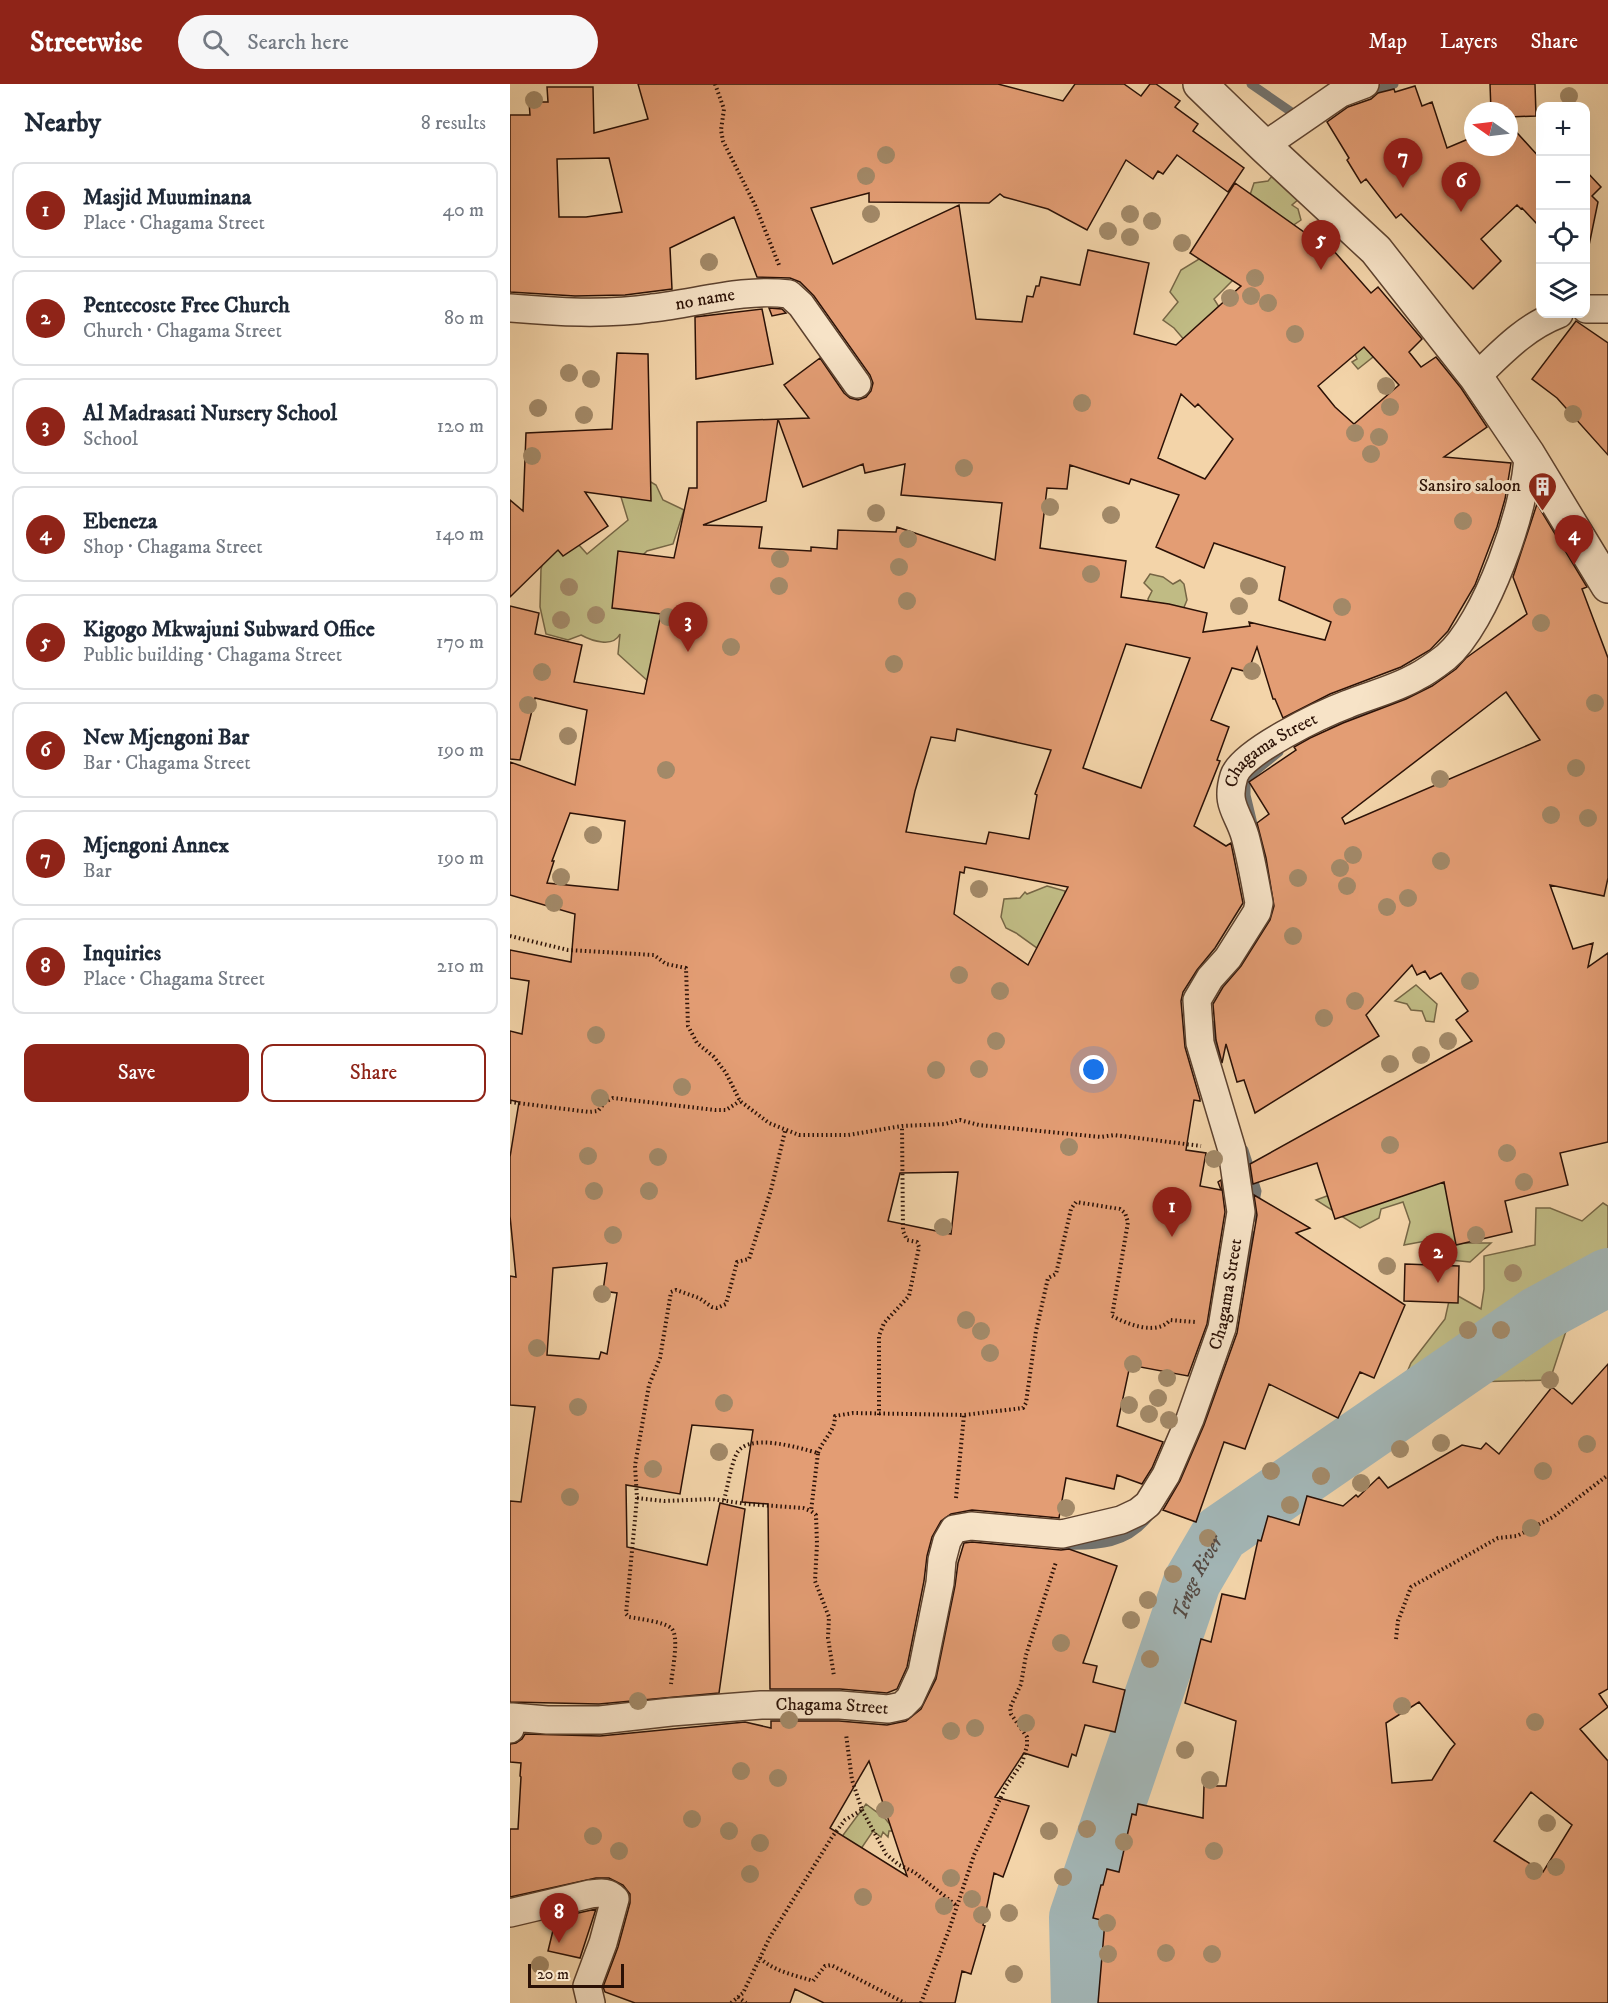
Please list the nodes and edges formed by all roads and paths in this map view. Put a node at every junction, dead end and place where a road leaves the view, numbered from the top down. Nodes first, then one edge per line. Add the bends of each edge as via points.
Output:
1 (715, 84) edge
2 (1200, 84) edge
3 (1365, 84) edge
4 (1264, 146) junction
5 (789, 294) junction
6 (510, 308) edge
7 (1590, 309) edge
8 (1608, 309) edge
9 (1548, 318) edge
10 (1476, 377) junction
11 (857, 384) dead end
12 (1528, 454) junction
13 (1608, 586) edge
14 (510, 936) edge
15 (740, 1101) junction
16 (510, 1102) edge
17 (902, 1125) junction
18 (785, 1131) junction
19 (1232, 1150) junction
20 (1222, 1328) junction
21 (879, 1415) junction
22 (964, 1415) junction
23 (818, 1453) junction
24 (1608, 1476) edge
25 (637, 1498) junction
26 (724, 1500) junction
27 (811, 1511) junction
28 (954, 1529) junction
29 (1062, 1534) junction
30 (1396, 1639) dead end
31 (840, 1705) junction
32 (671, 1712) junction
33 (510, 1729) edge
34 (862, 1810) junction
35 (957, 1906) junction
36 (510, 1913) edge
37 (760, 1958) junction
38 (738, 1997) junction
39 (591, 2003) edge
40 (731, 2003) edge
41 (746, 2003) edge
42 (905, 2003) edge
43 (921, 2003) edge

1 - 5 path via 724,110 723,141 755,205
2 - 4 street
3 - 4 street via 1341,93
4 - 10 street via 1376,250
5 - 6 street, no name via 759,292 650,309 588,312
5 - 11 street
7 - 8 street
9 - 10 street via 1520,335
10 - 12 street
12 - 13 street
12 - 19 street, Chagama Street via 1513,529 1499,566 1483,605 1447,656 1415,678 1345,705 1274,740 1246,759 1234,774 1232,806 1245,834 1259,903 1228,958 1197,1000 1200,1043
14 - 15 path via 568,951 654,955 666,964 686,968 688,1026 697,1042 726,1073
15 - 16 path via 726,1110 715,1110 613,1098 598,1111 589,1112
15 - 18 path
17 - 18 path via 848,1135 800,1135
17 - 19 path via 960,1120
17 - 21 path via 903,1231 907,1240 917,1242 919,1247 909,1296 884,1323 879,1336
18 - 25 path via 749,1259 735,1265 726,1304 712,1307 676,1290 669,1296 660,1358 649,1385 635,1466
19 - 20 street, Chagama Street via 1241,1212
20 - 22 path via 1177,1320 1157,1327 1132,1327 1112,1316 1128,1222 1120,1209 1076,1202 1056,1274 1048,1278 1026,1403 1020,1409
20 - 29 street, Chagama Street via 1167,1475 1148,1503 1120,1520
21 - 22 path
21 - 23 path via 835,1416 832,1431
22 - 28 path
23 - 26 path via 794,1446 757,1442 744,1445 736,1453
23 - 27 path
24 - 30 path via 1553,1516 1516,1536 1498,1538 1411,1587 1398,1621
25 - 26 path
25 - 32 path via 626,1614 674,1630
26 - 27 path
27 - 31 path via 816,1515 815,1581 829,1617 831,1660
28 - 29 street, Chagama Street via 971,1526
28 - 31 street, Chagama Street via 942,1560 922,1672 910,1698 902,1706 888,1709
29 - 35 path via 1021,1684 1010,1708 1027,1737 1027,1746 1022,1763 987,1825
31 - 32 street, Chagama Street via 760,1705
31 - 34 path via 852,1780
32 - 33 street, Chagama Street via 600,1720 512,1717
34 - 35 path via 886,1854
34 - 37 path via 845,1820 832,1837
35 - 43 path
36 - 39 street via 590,1894 611,1894 615,1899 587,1986
37 - 38 path
37 - 42 path via 792,1977 813,1981 825,1966 831,1965
38 - 40 path
38 - 41 path

